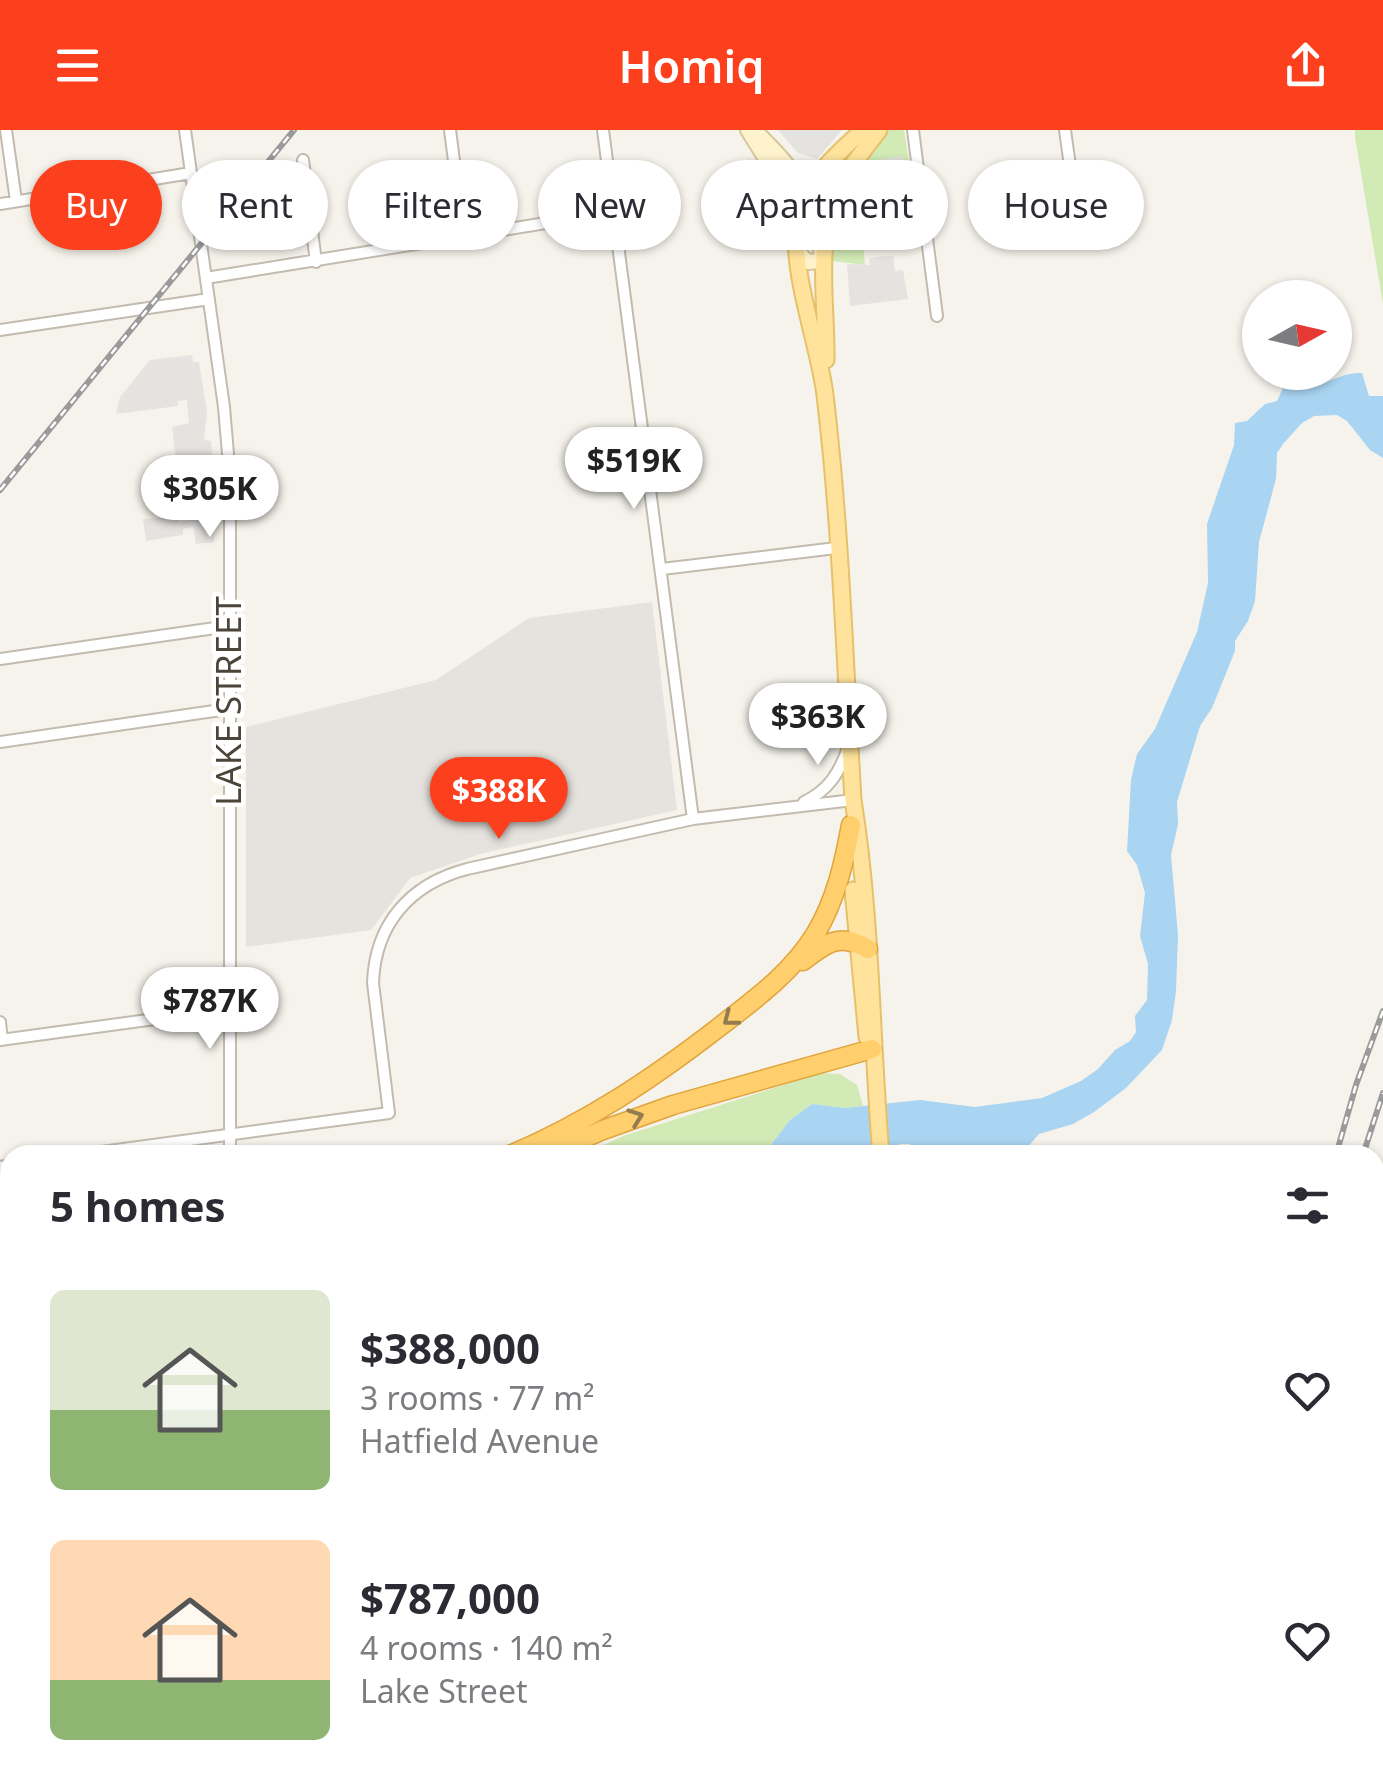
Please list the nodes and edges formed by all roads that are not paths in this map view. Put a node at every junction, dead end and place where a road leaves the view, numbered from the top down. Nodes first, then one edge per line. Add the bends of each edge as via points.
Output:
1 (6, 130) edge
2 (185, 130) edge
3 (450, 130) edge
4 (603, 130) edge
5 (751, 130) edge
6 (863, 130) edge
7 (879, 130) edge
8 (913, 130) edge
9 (1065, 130) edge
10 (190, 160) edge
11 (454, 160) edge
12 (607, 160) edge
13 (768, 160) edge
14 (781, 160) edge
15 (832, 160) edge
16 (1069, 160) edge
17 (182, 174) edge
18 (16, 201) junction
19 (0, 204) edge
20 (202, 250) edge
21 (314, 250) edge
22 (387, 250) edge
23 (619, 250) edge
24 (797, 250) edge
25 (798, 250) edge
26 (821, 250) edge
27 (823, 260) junction
28 (316, 262) junction
29 (206, 278) junction
30 (209, 299) junction
31 (938, 316) dead end
32 (0, 330) edge
33 (826, 404) junction
34 (836, 548) junction
35 (662, 569) junction
36 (229, 626) junction
37 (0, 659) edge
38 (228, 709) junction
39 (0, 742) edge
40 (850, 742) junction
41 (853, 800) junction
42 (798, 804) junction
43 (693, 818) junction
44 (851, 824) junction
45 (862, 946) junction
46 (773, 984) junction
47 (229, 1009) junction
48 (0, 1022) edge
49 (1, 1040) edge
50 (872, 1050) junction
51 (231, 1134) junction
52 (152, 1145) edge
53 (230, 1145) edge
54 (530, 1145) edge
55 (568, 1145) edge
56 (880, 1145) edge

1 - 18 street
2 - 10 street, LAKE STREET
3 - 11 street
4 - 12 street
5 - 13 street
5 - 14 street
6 - 15 main road
7 - 27 main road via 840,187
8 - 31 street
9 - 16 street
17 - 18 street
18 - 19 street
20 - 29 street, LAKE STREET
21 - 28 street
22 - 28 street
23 - 35 street
24 - 33 main road
25 - 27 street via 807,262
26 - 27 street
27 - 33 main road
28 - 29 street
29 - 30 street, LAKE STREET
30 - 32 street
30 - 36 street, LAKE STREET via 228,444
33 - 34 main road
34 - 35 street
34 - 40 main road
35 - 43 street
36 - 37 street
36 - 38 street, LAKE STREET
38 - 39 street
38 - 47 street, LAKE STREET
40 - 41 main road
40 - 42 street via 830,784
41 - 42 street
41 - 44 main road
41 - 45 main road via 862,855
42 - 43 street
43 - 51 street via 431,882 388,924 374,966 389,1112
44 - 45 main road
44 - 46 highway via 827,912
45 - 46 highway via 840,938 826,942
45 - 50 main road via 872,982
46 -> 54 highway via 619,1101
47 - 49 street
47 - 51 street, LAKE STREET
48 - 49 street
55 -> 50 highway via 672,1104
50 - 56 main road
51 - 52 street
51 - 53 street, LAKE STREET

